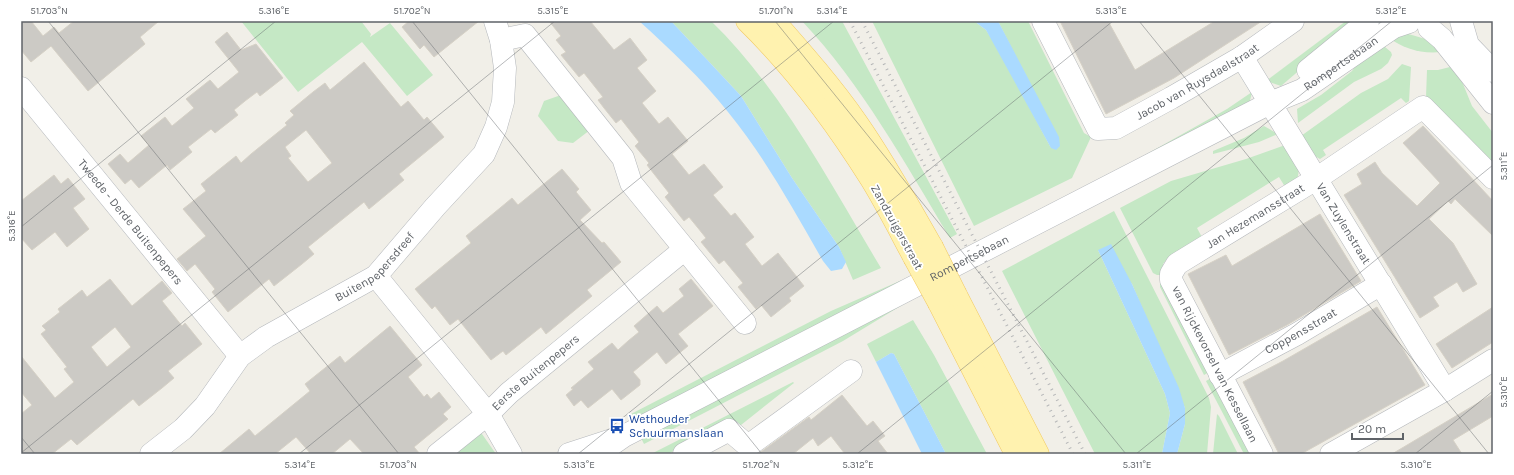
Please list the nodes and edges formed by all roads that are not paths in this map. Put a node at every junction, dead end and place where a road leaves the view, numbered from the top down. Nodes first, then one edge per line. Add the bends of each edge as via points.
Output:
1 (747, 21) edge
2 (774, 21) edge
3 (1043, 21) edge
4 (1293, 21) edge
5 (1368, 21) edge
6 (1451, 21) edge
7 (1461, 21) edge
8 (1415, 24) edge
9 (498, 31) edge
10 (1242, 57) junction
11 (1493, 71) edge
12 (21, 88) edge
13 (1270, 103) junction
14 (1493, 103) edge
15 (1493, 178) edge
16 (1316, 179) junction
17 (686, 249) junction
18 (923, 252) junction
19 (1171, 274) joint
20 (376, 276) junction
21 (1381, 284) junction
22 (947, 299) junction
23 (745, 323) dead end
24 (240, 356) junction
25 (1493, 360) edge
26 (851, 371) dead end
27 (1220, 375) junction
28 (1445, 390) junction
29 (488, 414) junction
30 (624, 436) junction
31 (750, 450) edge
32 (151, 454) edge
33 (438, 454) edge
34 (511, 454) edge
35 (569, 454) edge
36 (598, 454) edge
37 (684, 454) edge
38 (1016, 454) edge
39 (1038, 454) edge
40 (1262, 454) edge
41 (1331, 454) edge

1 - 18 main road, Zandzuigerstraat via 800,80
2 - 18 main road, Zandzuigerstraat via 815,67 887,168
3 - 10 street, Jacob van Ruysdaelstraat via 1098,129 1116,128
4 - 10 street, Jacob van Ruysdaelstraat
5 - 13 street, Rompertsebaan
6 - 8 street, Rompertsebaan via 1438,27
7 - 11 street via 1468,45
8 - 13 street, Rompertsebaan via 1394,27 1302,90
8 - 14 street via 1442,39
9 - 17 street via 524,35 624,158 632,183
9 - 20 street, Buitenpepersdreef via 505,68 503,102 496,127 484,154 435,206
10 - 13 street, Van Zuylenstraat
12 - 24 street, Tweede - Derde Buitenpepers
13 - 16 street, Van Zuylenstraat
13 - 30 street, Rompertsebaan
15 - 16 street, Jan Hezemansstraat via 1423,107
16 - 19 street, Jan Hezemansstraat via 1177,264
16 - 21 street, Van Zuylenstraat
17 - 23 street
17 - 29 street, Eerste Buitenpepers via 509,392
18 - 22 main road, Zandzuigerstraat, bridge
19 - 27 street, van Rijckevorsel van Kessellaan via 1171,280
20 - 24 street, Buitenpepersdreef via 266,337
20 - 29 street, Eerste Buitenpepers
21 - 27 street, Coppensstraat via 1297,334
21 - 28 street, Van Zuylenstraat
22 - 38 main road, Zandzuigerstraat
22 - 39 main road, Zandzuigerstraat
24 - 32 street, Buitenpepersdreef via 205,406 183,429
25 - 28 street
26 - 31 street
27 - 40 street, van Rijckevorsel van Kessellaan
28 - 41 street
29 - 33 street
29 - 34 street
30 - 35 street, Rompertsebaan
30 - 36 street, Rompertsebaan
31 - 37 street via 729,430

